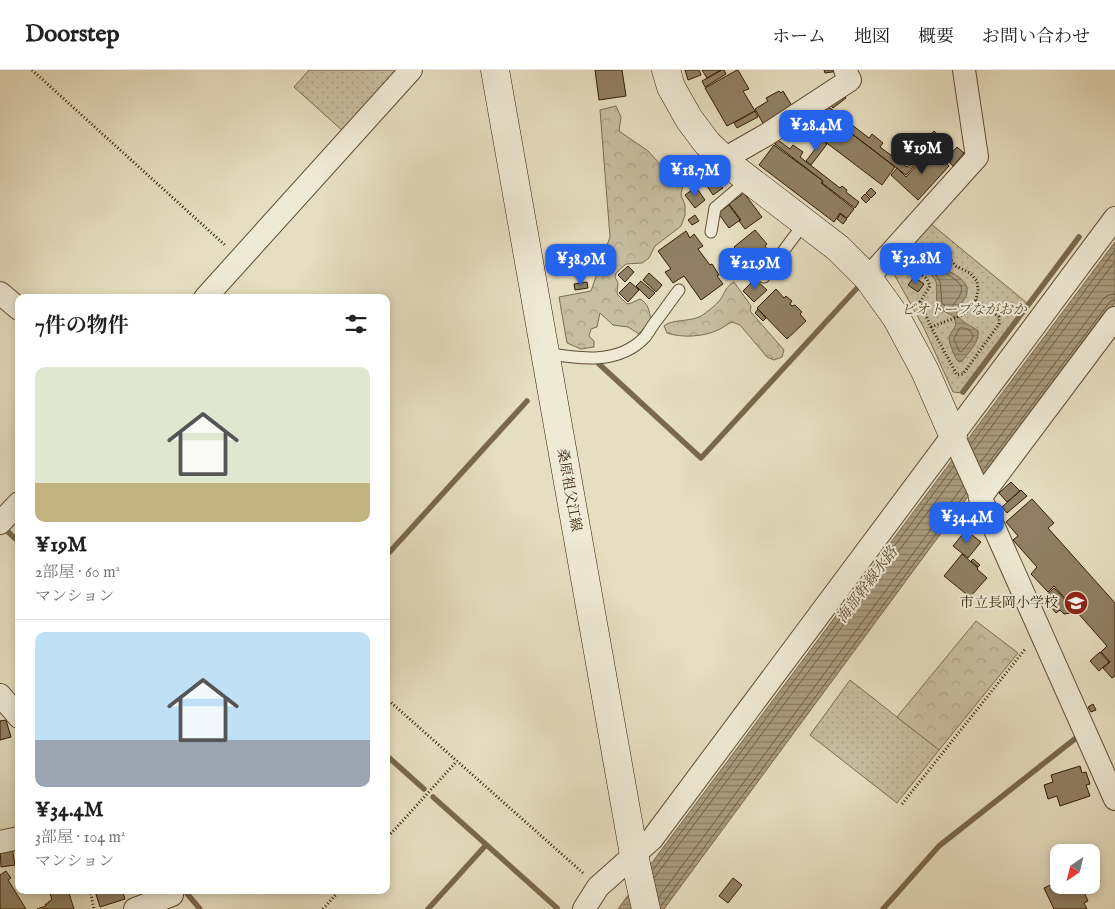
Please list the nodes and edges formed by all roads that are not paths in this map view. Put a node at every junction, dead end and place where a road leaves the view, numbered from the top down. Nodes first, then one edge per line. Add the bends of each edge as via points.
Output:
1 (411, 70) edge
2 (495, 70) edge
3 (666, 70) edge
4 (847, 70) edge
5 (964, 70) edge
6 (724, 159) junction
7 (749, 179) junction
8 (1115, 218) edge
9 (804, 222) junction
10 (711, 232) dead end
11 (764, 277) dead end
12 (868, 278) junction
13 (679, 290) dead end
14 (0, 292) edge
15 (208, 294) edge
16 (15, 305) edge
17 (1115, 318) edge
18 (545, 353) junction
19 (956, 441) junction
20 (979, 495) junction
21 (15, 507) edge
22 (0, 523) edge
23 (0, 695) edge
24 (15, 712) edge
25 (1114, 794) edge
26 (15, 839) edge
27 (0, 842) edge
28 (636, 863) junction
29 (175, 898) edge
30 (135, 909) edge
31 (584, 909) edge
32 (646, 909) edge

1 - 15 street
2 - 18 main road, 桑原祖父江線
3 - 6 main road via 671,87 689,119
4 - 6 street via 850,80
5 - 12 street via 976,157
6 - 7 main road
7 - 9 main road
7 - 10 lane via 715,208
8 - 19 street
9 - 11 lane
9 - 12 main road via 838,248
12 - 19 main road via 896,317 925,371
13 - 18 lane via 645,337 615,355 598,359
14 - 16 street
17 - 20 street
18 - 28 main road, 桑原祖父江線
19 - 20 street
19 - 28 street
20 - 25 street
21 - 22 street
23 - 24 street
26 - 27 street
28 - 31 street via 598,887
28 - 32 main road, 桑原祖父江線
29 - 30 street

